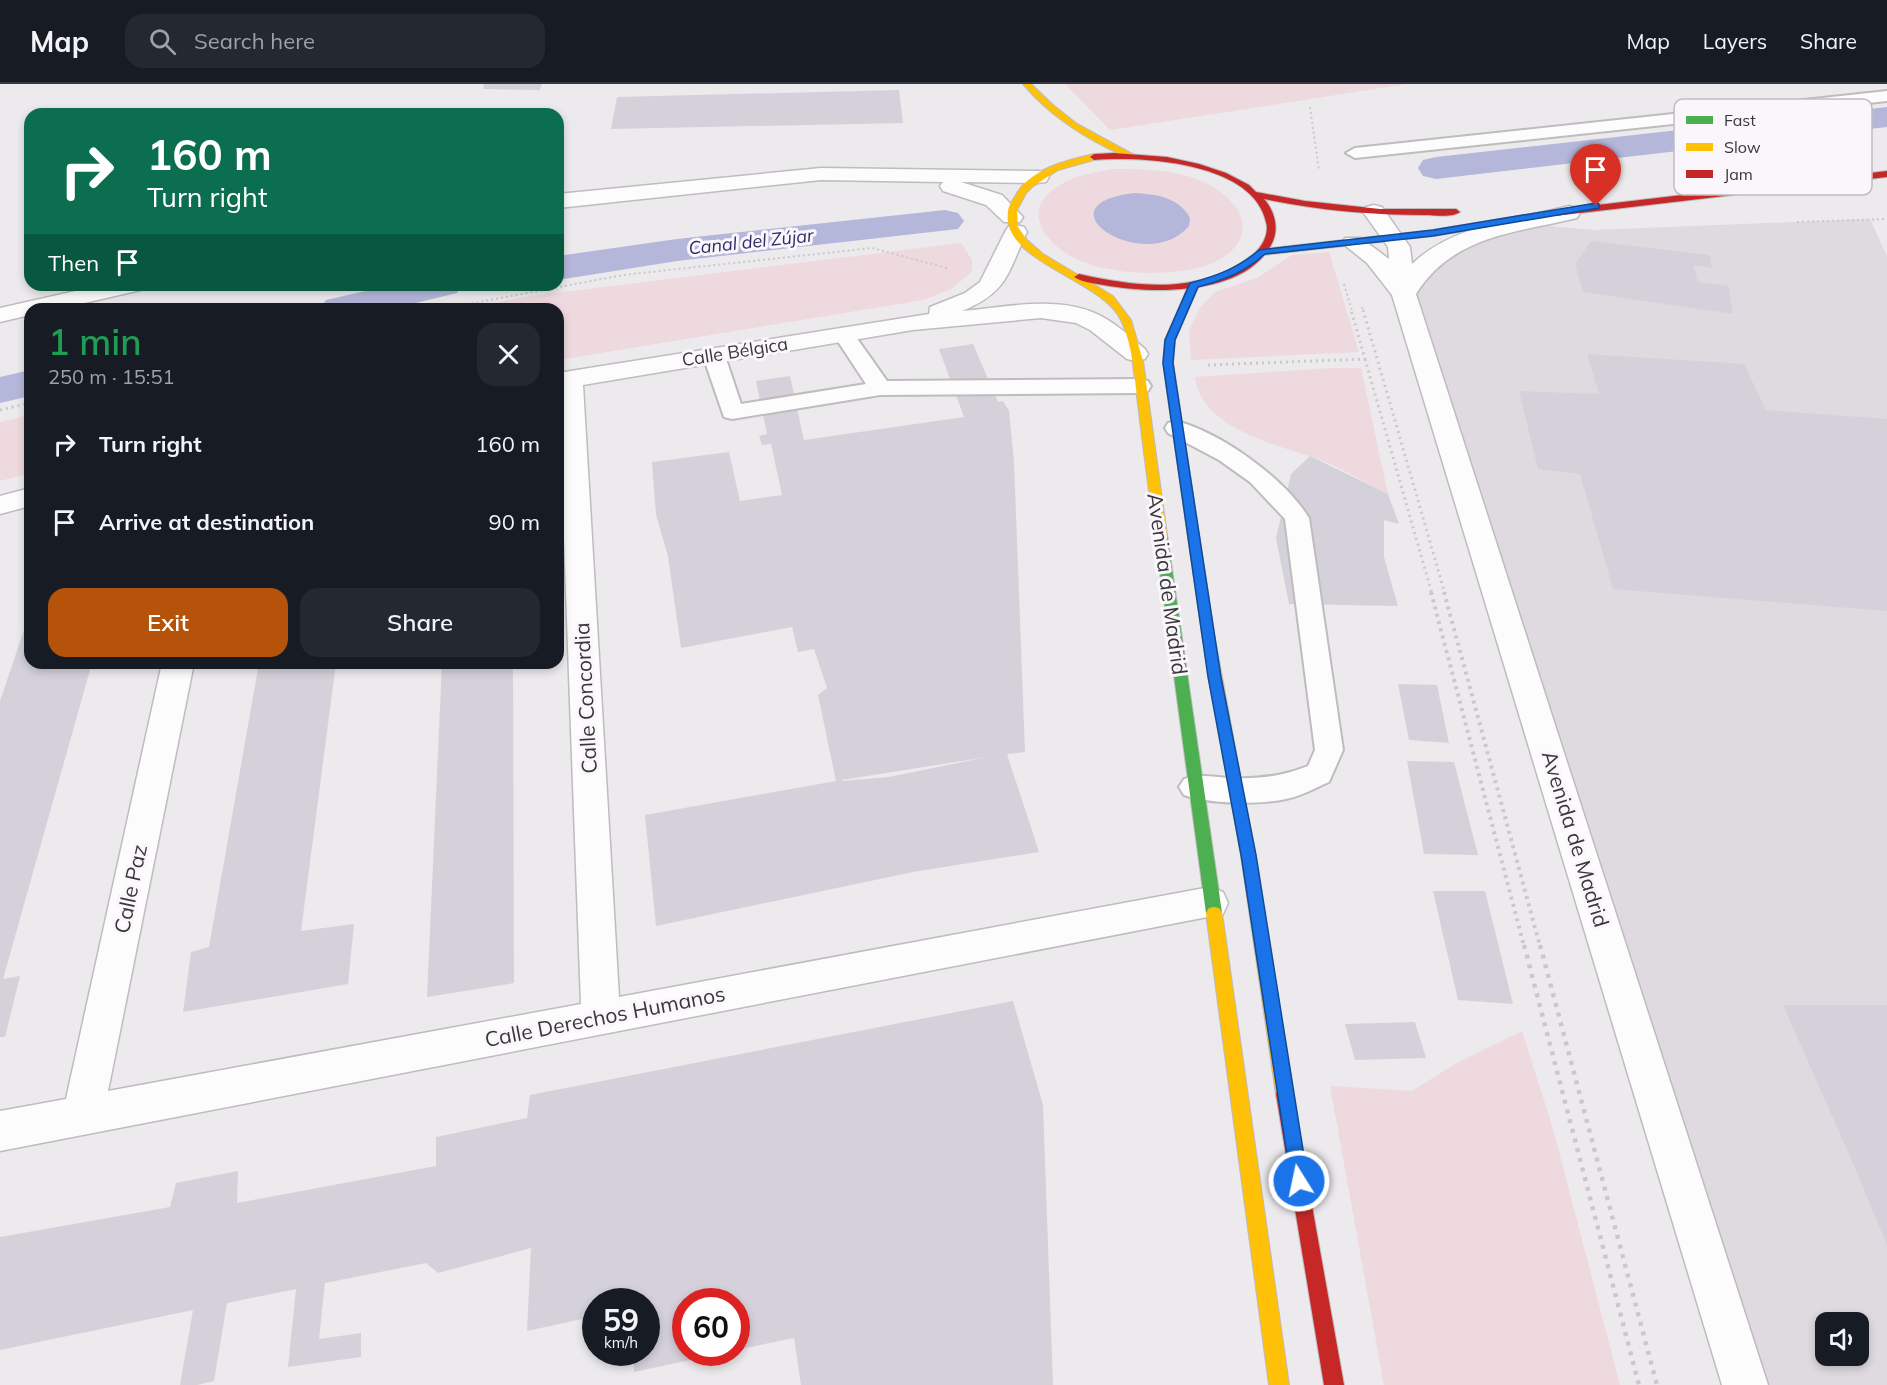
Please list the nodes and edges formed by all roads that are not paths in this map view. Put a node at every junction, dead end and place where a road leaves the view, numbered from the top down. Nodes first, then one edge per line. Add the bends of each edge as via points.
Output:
1 (1027, 84) edge
2 (1887, 96) edge
3 (1859, 99) edge
4 (1047, 108) junction
5 (1674, 119) edge
6 (1053, 130) dead end
7 (1354, 153) dead end
8 (1054, 154) dead end
9 (1132, 156) junction
10 (863, 173) junction
11 (1044, 174) junction
12 (1887, 174) edge
13 (1872, 176) edge
14 (1254, 194) junction
15 (1698, 195) edge
16 (564, 200) edge
17 (1596, 206) junction
18 (1374, 212) junction
19 (1014, 225) junction
20 (1394, 238) junction
21 (1348, 244) junction
22 (1263, 252) junction
23 (1079, 277) junction
24 (1194, 285) junction
25 (106, 291) edge
26 (1404, 294) junction
27 (53, 303) edge
28 (24, 310) edge
29 (0, 315) edge
30 (913, 323) junction
31 (844, 334) junction
32 (1136, 354) junction
33 (714, 356) junction
34 (564, 380) edge
35 (1140, 386) junction
36 (880, 388) junction
37 (1176, 428) junction
38 (24, 499) edge
39 (0, 505) edge
40 (177, 669) edge
41 (1194, 787) junction
42 (1236, 790) junction
43 (1210, 903) junction
44 (601, 1017) junction
45 (83, 1115) junction
46 (0, 1131) edge
47 (1279, 1385) edge
48 (1334, 1385) edge
49 (1745, 1385) edge

1 - 4 main road
2 - 3 lane
4 - 6 main road
4 - 9 main road via 1108,147
5 - 7 lane
8 - 11 main road
9 - 11 main road via 1083,160
9 - 14 main road via 1168,158 1202,166 1232,178
10 - 11 street
10 - 16 street via 780,177
10 - 19 street via 975,192 994,200
11 - 19 main road via 1018,195 1013,206
12 - 13 main road
14 - 18 main road via 1288,203
14 - 22 main road via 1272,223
15 - 17 main road
17 - 18 main road
17 - 20 main road
17 - 26 street via 1474,237 1447,249 1422,267
18 - 20 street
19 - 23 main road via 1029,249 1050,265
19 - 30 street via 990,286 973,298
20 - 21 main road
20 - 26 street via 1399,247
21 - 22 main road
21 - 26 street via 1365,249 1377,259
22 - 24 main road via 1246,266
23 - 24 main road via 1136,287
23 - 32 main road, Avenida de Madrid via 1111,299 1128,322
24 - 37 main road, Avenida de Madrid via 1170,340 1168,363
25 - 27 street
26 - 49 street, Avenida de Madrid
28 - 29 street
30 - 31 street, Calle Bélgica
30 - 32 street via 1041,311 1065,313 1099,325
31 - 33 street, Calle Bélgica
31 - 36 lane
32 - 35 main road, Avenida de Madrid
33 - 34 street, Calle Bélgica
33 - 36 lane via 732,412
34 - 44 street, Calle Concordia
35 - 36 lane
35 - 41 main road, Avenida de Madrid
37 - 42 main road, Avenida de Madrid
37 - 42 lane via 1224,453 1264,481 1285,498 1297,518 1329,750 1319,774 1286,788
38 - 39 street
40 - 45 street, Calle Paz
41 - 42 lane
41 - 43 main road, Avenida de Madrid
42 - 48 main road, Avenida de Madrid
43 - 44 street, Calle Derechos Humanos
43 - 47 main road, Avenida de Madrid
44 - 45 street, Calle Derechos Humanos
45 - 46 street, Calle Derechos Humanos

